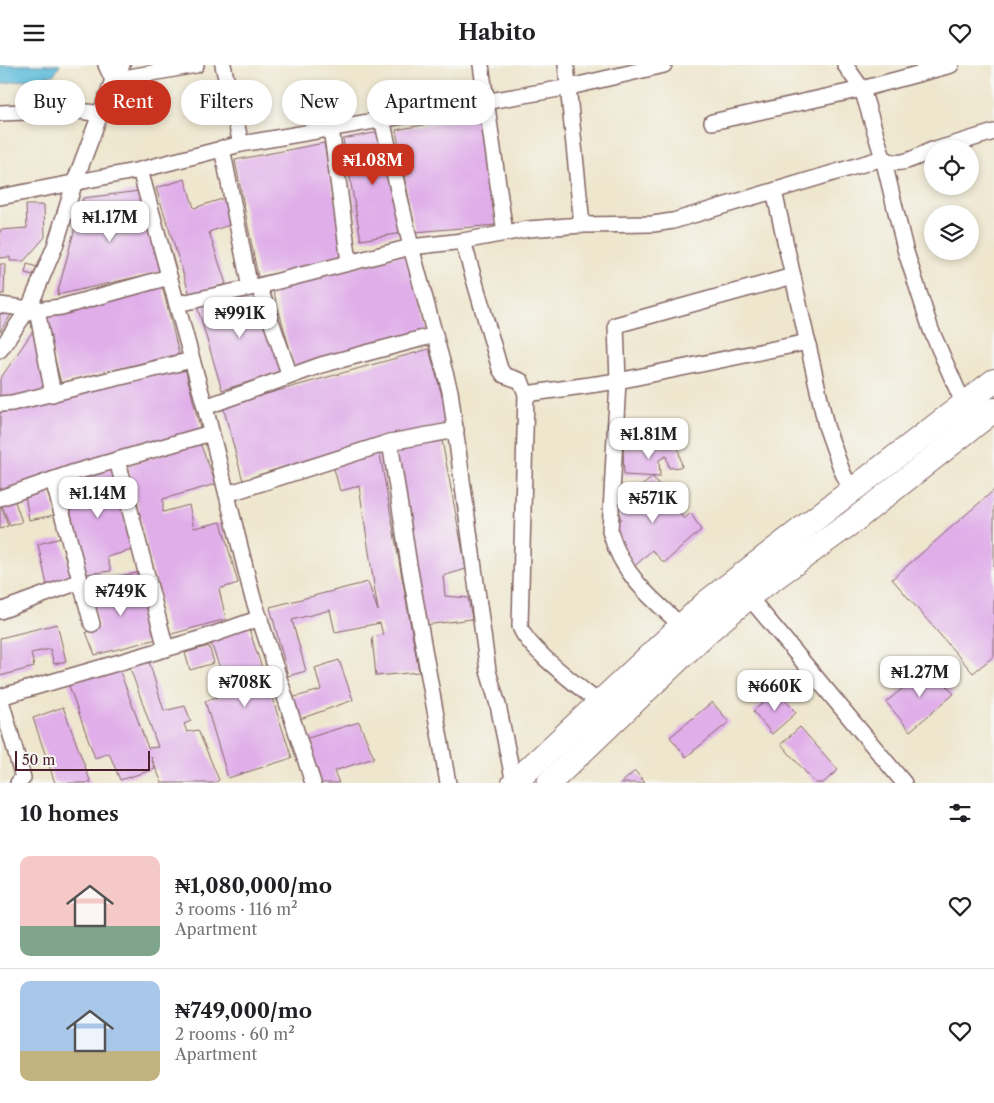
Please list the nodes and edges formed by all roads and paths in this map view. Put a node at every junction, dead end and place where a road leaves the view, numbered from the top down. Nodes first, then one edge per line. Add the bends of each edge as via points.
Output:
1 (106, 65) edge
2 (122, 65) edge
3 (196, 65) edge
4 (223, 65) edge
5 (481, 65) edge
6 (566, 65) edge
7 (664, 65) edge
8 (845, 65) edge
9 (944, 66) edge
10 (113, 80) junction
11 (483, 80) edge
12 (570, 87) junction
13 (862, 89) junction
14 (495, 100) edge
15 (0, 113) edge
16 (95, 113) edge
17 (367, 121) edge
18 (712, 122) dead end
19 (97, 125) edge
20 (383, 125) edge
21 (489, 125) edge
22 (331, 127) junction
23 (994, 132) edge
24 (968, 140) edge
25 (240, 144) junction
26 (222, 149) junction
27 (924, 154) edge
28 (883, 158) junction
29 (140, 170) junction
30 (75, 181) junction
31 (774, 191) junction
32 (0, 197) edge
33 (582, 225) junction
34 (505, 233) junction
35 (463, 241) junction
36 (411, 247) junction
37 (349, 262) junction
38 (793, 276) junction
39 (169, 277) junction
40 (254, 287) junction
41 (177, 304) junction
42 (0, 305) edge
43 (33, 309) junction
44 (435, 335) junction
45 (808, 343) junction
46 (0, 351) edge
47 (192, 360) junction
48 (290, 376) junction
49 (618, 381) junction
50 (994, 381) edge
51 (53, 394) junction
52 (526, 394) junction
53 (0, 404) edge
54 (964, 405) junction
55 (205, 407) junction
56 (994, 410) edge
57 (456, 430) junction
58 (211, 433) junction
59 (390, 442) junction
60 (117, 460) junction
61 (53, 480) junction
62 (851, 491) junction
63 (227, 494) junction
64 (0, 498) edge
65 (81, 581) junction
66 (750, 597) junction
67 (707, 602) junction
68 (0, 611) edge
69 (260, 618) junction
70 (722, 620) junction
71 (92, 624) dead end
72 (681, 625) junction
73 (166, 649) junction
74 (0, 697) edge
75 (599, 703) junction
76 (18, 783) edge
77 (313, 783) edge
78 (448, 783) edge
79 (514, 783) edge
80 (549, 783) edge
81 (904, 783) edge

1 - 10 street
2 - 10 street
3 - 10 street
4 - 25 street
5 - 11 street
6 - 12 street
7 - 12 street
8 - 13 street
9 - 13 street
12 - 14 street
12 - 33 street
13 - 18 street
13 - 28 street
15 - 16 street via 73,110
17 - 22 street
19 - 30 street
20 - 36 street
21 - 34 street
22 - 25 street
22 - 37 street
23 - 24 street
25 - 26 street
26 - 29 street
26 - 40 street
27 - 28 street via 901,163 890,163
28 - 31 street
28 - 54 street via 905,249 931,330
29 - 30 street
29 - 39 street
30 - 32 street
30 - 43 street
31 - 33 street via 666,222
31 - 38 street
33 - 34 street
34 - 35 street
35 - 36 street
35 - 52 street via 500,369 504,375 521,381
36 - 37 street
36 - 44 street
37 - 40 street
38 - 45 street
38 - 49 street via 620,323 615,329
39 - 41 street
39 - 43 street via 61,307
40 - 41 street
40 - 48 street
41 - 47 street
42 - 43 street
43 - 46 street
43 - 51 street
44 - 48 street via 372,350
44 - 57 street via 450,391
45 - 49 street
45 - 62 street via 826,426
47 - 51 street
47 - 55 street
48 - 55 street
49 - 52 street
49 - 72 street via 610,531 627,571 644,594
50 - 54 main road
51 - 53 street
52 - 75 street via 520,626 522,634 532,645
54 - 62 main road
55 - 58 street
56 - 66 main road via 852,522
57 - 59 street
57 - 79 street via 488,671
58 - 60 street
58 - 63 street
59 - 63 street
59 - 78 street
60 - 61 street
60 - 73 street
61 - 64 street
61 - 65 street
62 - 67 main road
63 - 69 street
65 - 68 street
65 - 71 street
66 - 70 main road
66 - 81 street
67 - 70 main road
67 - 72 main road
69 - 73 street
69 - 77 street
70 - 80 main road
72 - 75 main road
73 - 74 street
74 - 76 street via 23,778
75 - 79 main road

